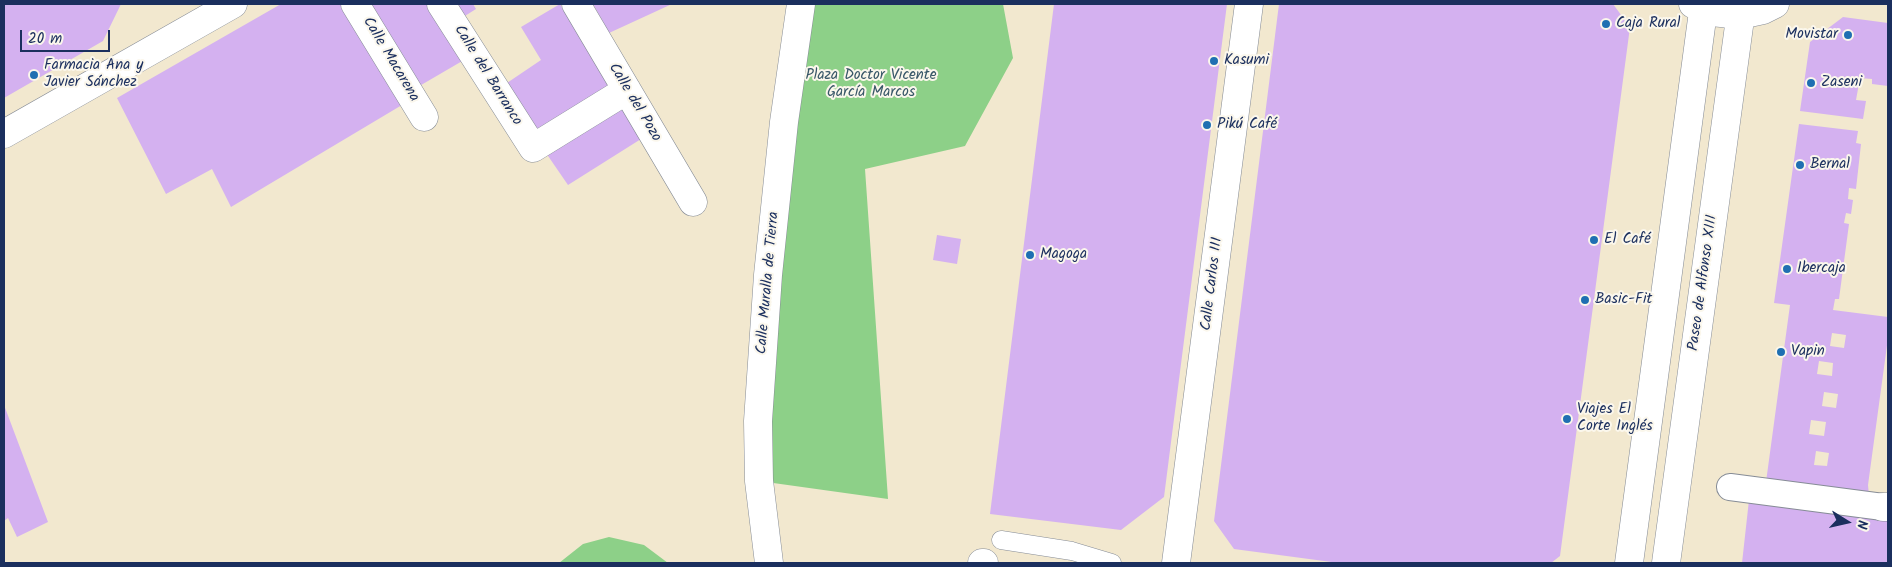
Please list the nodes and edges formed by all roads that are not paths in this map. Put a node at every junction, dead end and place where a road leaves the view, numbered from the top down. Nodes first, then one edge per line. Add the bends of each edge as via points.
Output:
1 (233, 4) edge
2 (355, 4) edge
3 (441, 4) edge
4 (576, 4) edge
5 (801, 4) edge
6 (1249, 4) edge
7 (1775, 4) edge
8 (1700, 5) edge
9 (1741, 9) edge
10 (627, 90) junction
11 (424, 117) dead end
12 (4, 134) edge
13 (693, 202) dead end
14 (1730, 487) dead end
15 (1886, 507) edge
16 (1001, 540) dead end
17 (769, 563) edge
18 (1112, 563) edge
19 (1176, 563) edge
20 (1629, 563) edge
21 (1666, 563) edge

1 - 12 street
2 - 11 street, Calle Macarena
3 - 10 street, Calle del Barranco via 533,148
4 - 10 street, Calle del Pozo
5 - 17 street, Calle Muralla de Tierra via 784,122 768,275 758,421 759,481
6 - 19 street, Calle Carlos III
7 - 9 street via 1764,10
8 - 9 street via 1721,14
8 - 20 street
9 - 21 street, Paseo de Alfonso XIII
10 - 13 street, Calle del Pozo
14 - 15 street
16 - 18 lane via 1072,551

